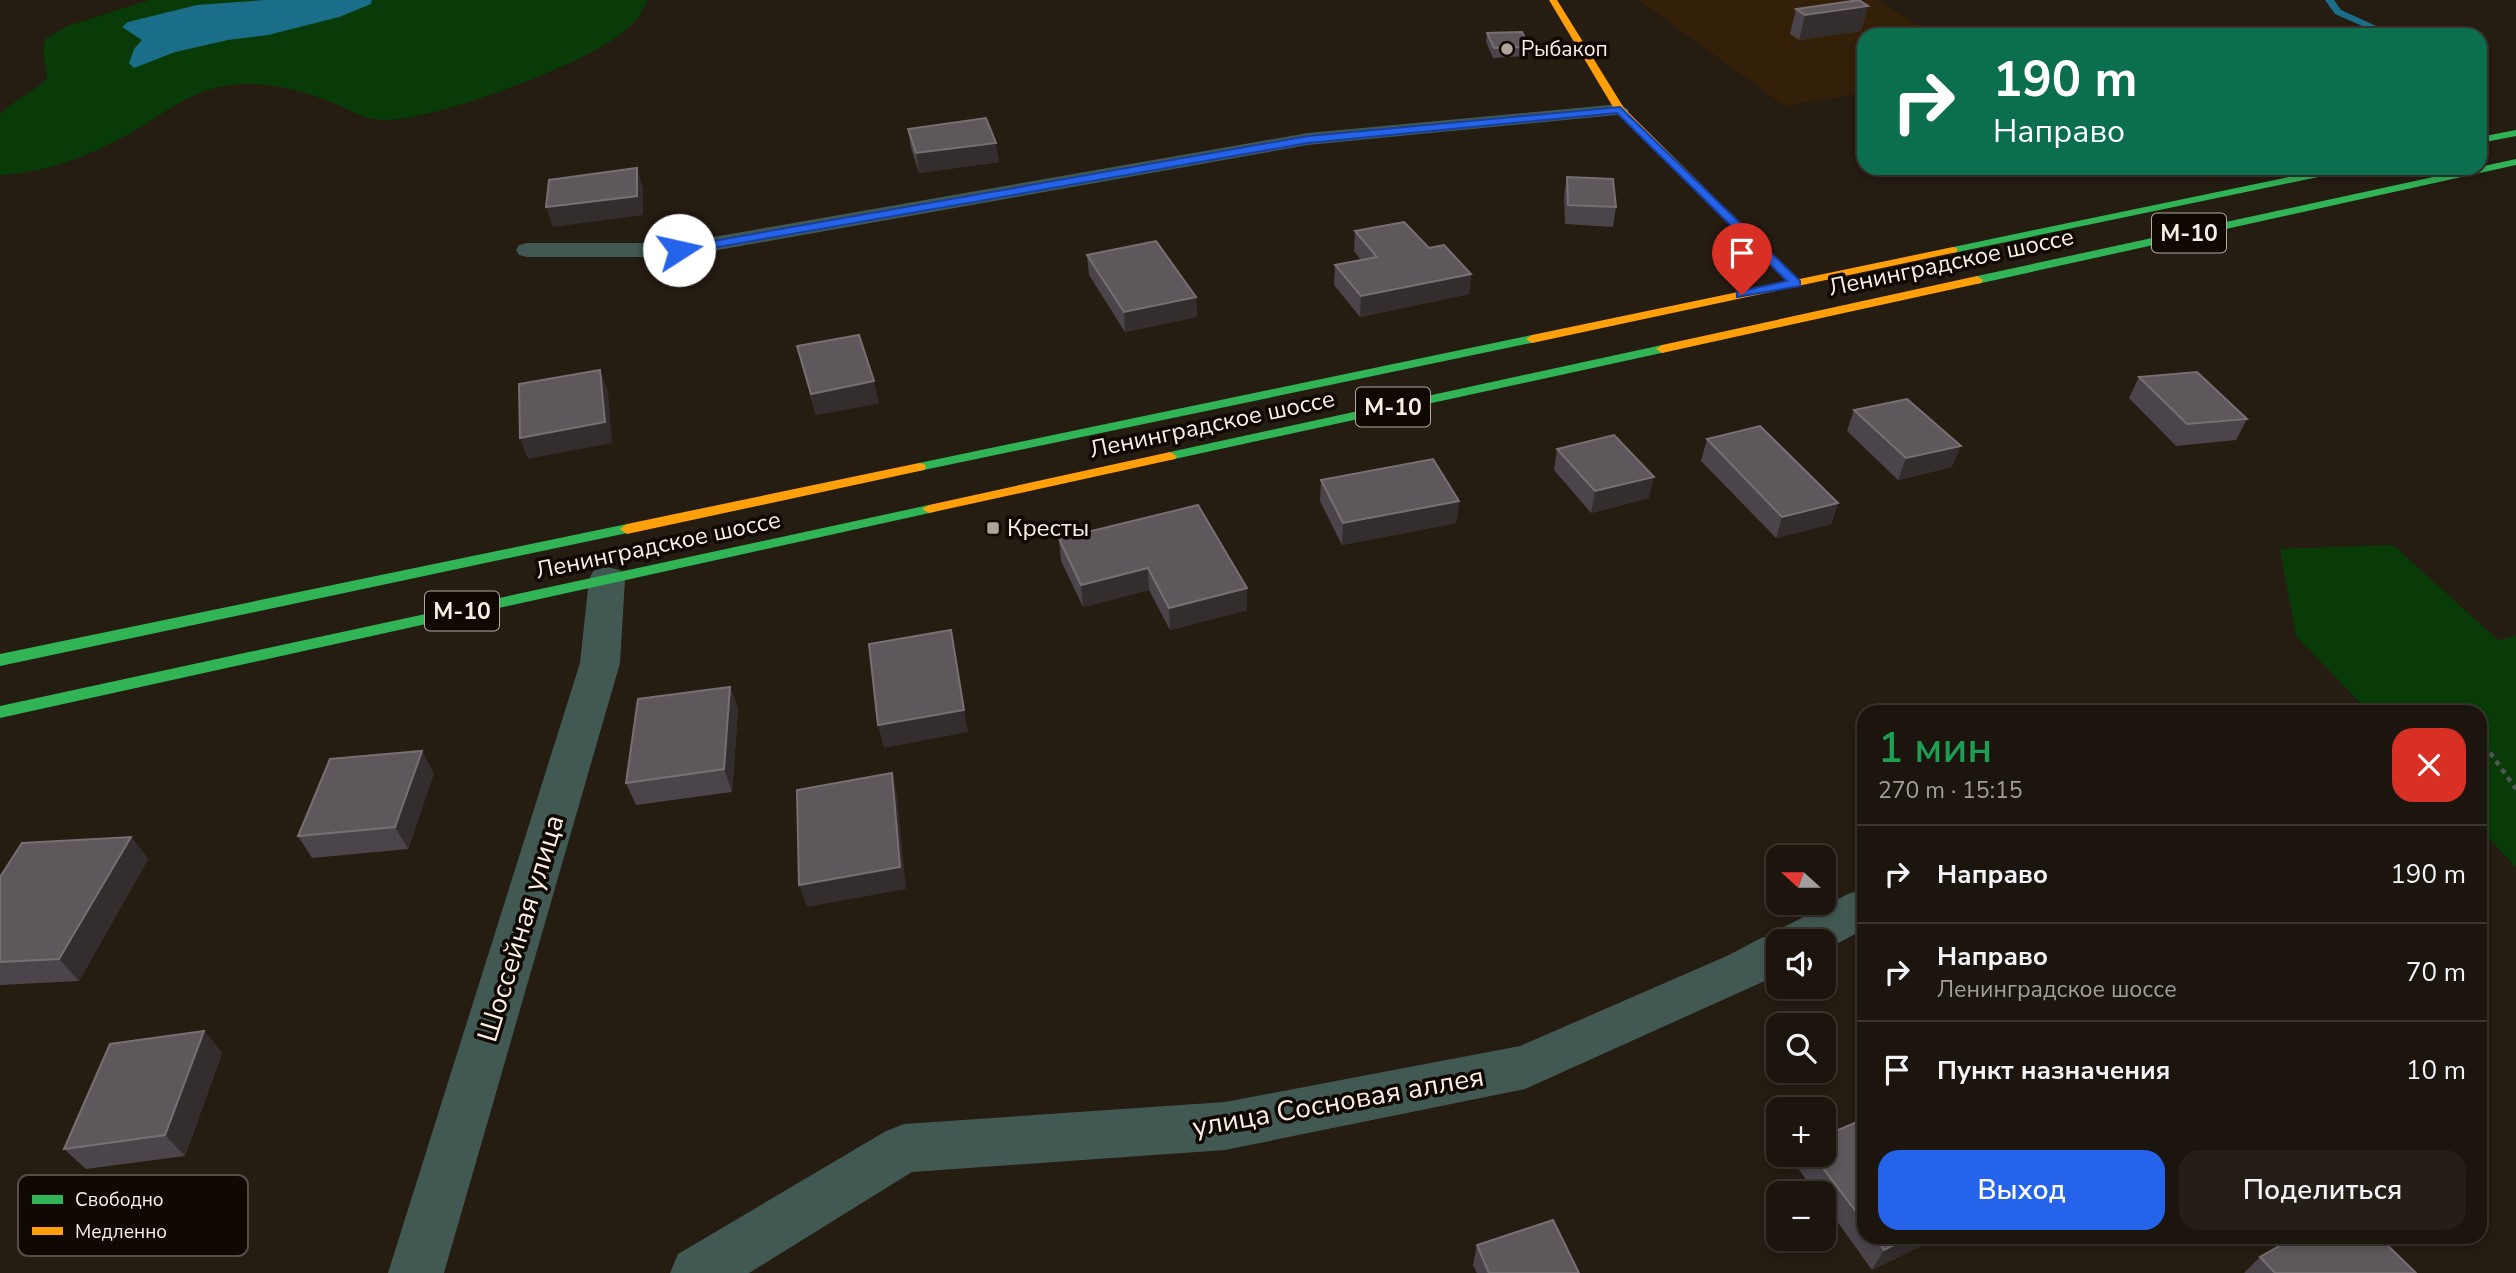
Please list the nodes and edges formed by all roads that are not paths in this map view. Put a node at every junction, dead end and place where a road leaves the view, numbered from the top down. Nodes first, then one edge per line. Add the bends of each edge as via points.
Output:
1 (1553, 0) edge
2 (1620, 110) junction
3 (2516, 133) edge
4 (2487, 139) edge
5 (2516, 162) edge
6 (2487, 168) edge
7 (2313, 175) edge
8 (2456, 175) edge
9 (527, 250) dead end
10 (1795, 283) junction
11 (607, 579) junction
12 (0, 660) edge
13 (0, 712) edge
14 (1857, 911) edge
15 (1823, 929) edge
16 (1766, 958) edge
17 (416, 1273) edge
18 (698, 1273) edge

1 - 2 main road
2 - 9 lane via 1308,139 679,250
2 - 10 main road
3 - 4 main road
5 - 6 main road, Ленинградское шоссе / М-10
7 - 10 main road, Ленинградское шоссе / М-10
8 - 11 main road, Ленинградское шоссе / М-10
10 - 12 main road, Ленинградское шоссе / М-10
11 - 13 main road, Ленинградское шоссе / М-10
11 - 17 street, Шоссейная улица via 600,663
14 - 15 street
16 - 18 street, улица Сосновая аллея via 1525,1067 1225,1126 904,1147

